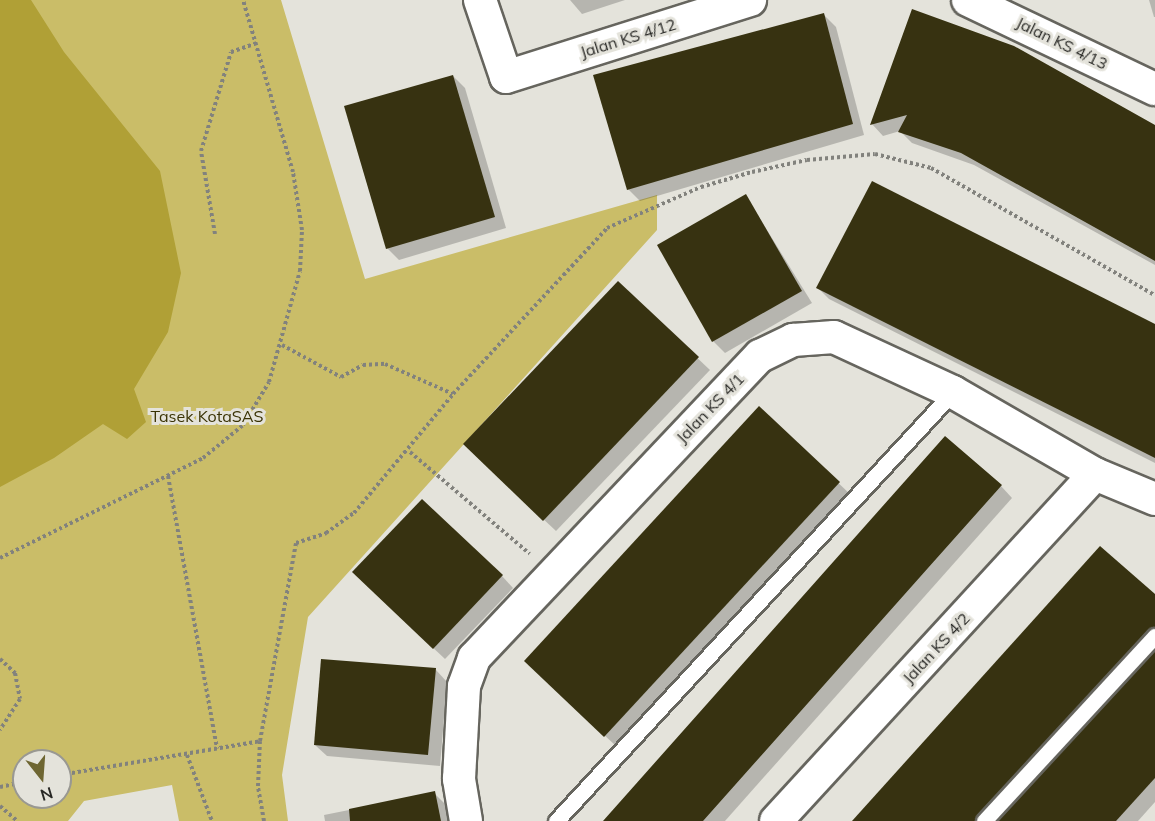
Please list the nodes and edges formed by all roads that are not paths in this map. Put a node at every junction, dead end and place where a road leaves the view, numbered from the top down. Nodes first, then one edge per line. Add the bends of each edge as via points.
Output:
1 (480, 0) edge
2 (750, 0) edge
3 (968, 0) edge
4 (1155, 89) edge
5 (952, 392) junction
6 (1095, 474) junction
7 (1155, 499) edge
8 (1155, 636) edge
9 (790, 816) edge
10 (466, 821) edge
11 (556, 821) edge
12 (984, 821) edge

1 - 2 street, Jalan KS 4/12 via 506,77
3 - 4 street, Jalan KS 4/13
5 - 6 street, Jalan KS 4/1
5 - 10 street, Jalan KS 4/1 via 834,338 793,340 760,357 474,658 464,686 459,779
5 - 11 lane
6 - 7 street, Jalan KS 4/1
6 - 9 street, Jalan KS 4/2
8 - 12 lane

